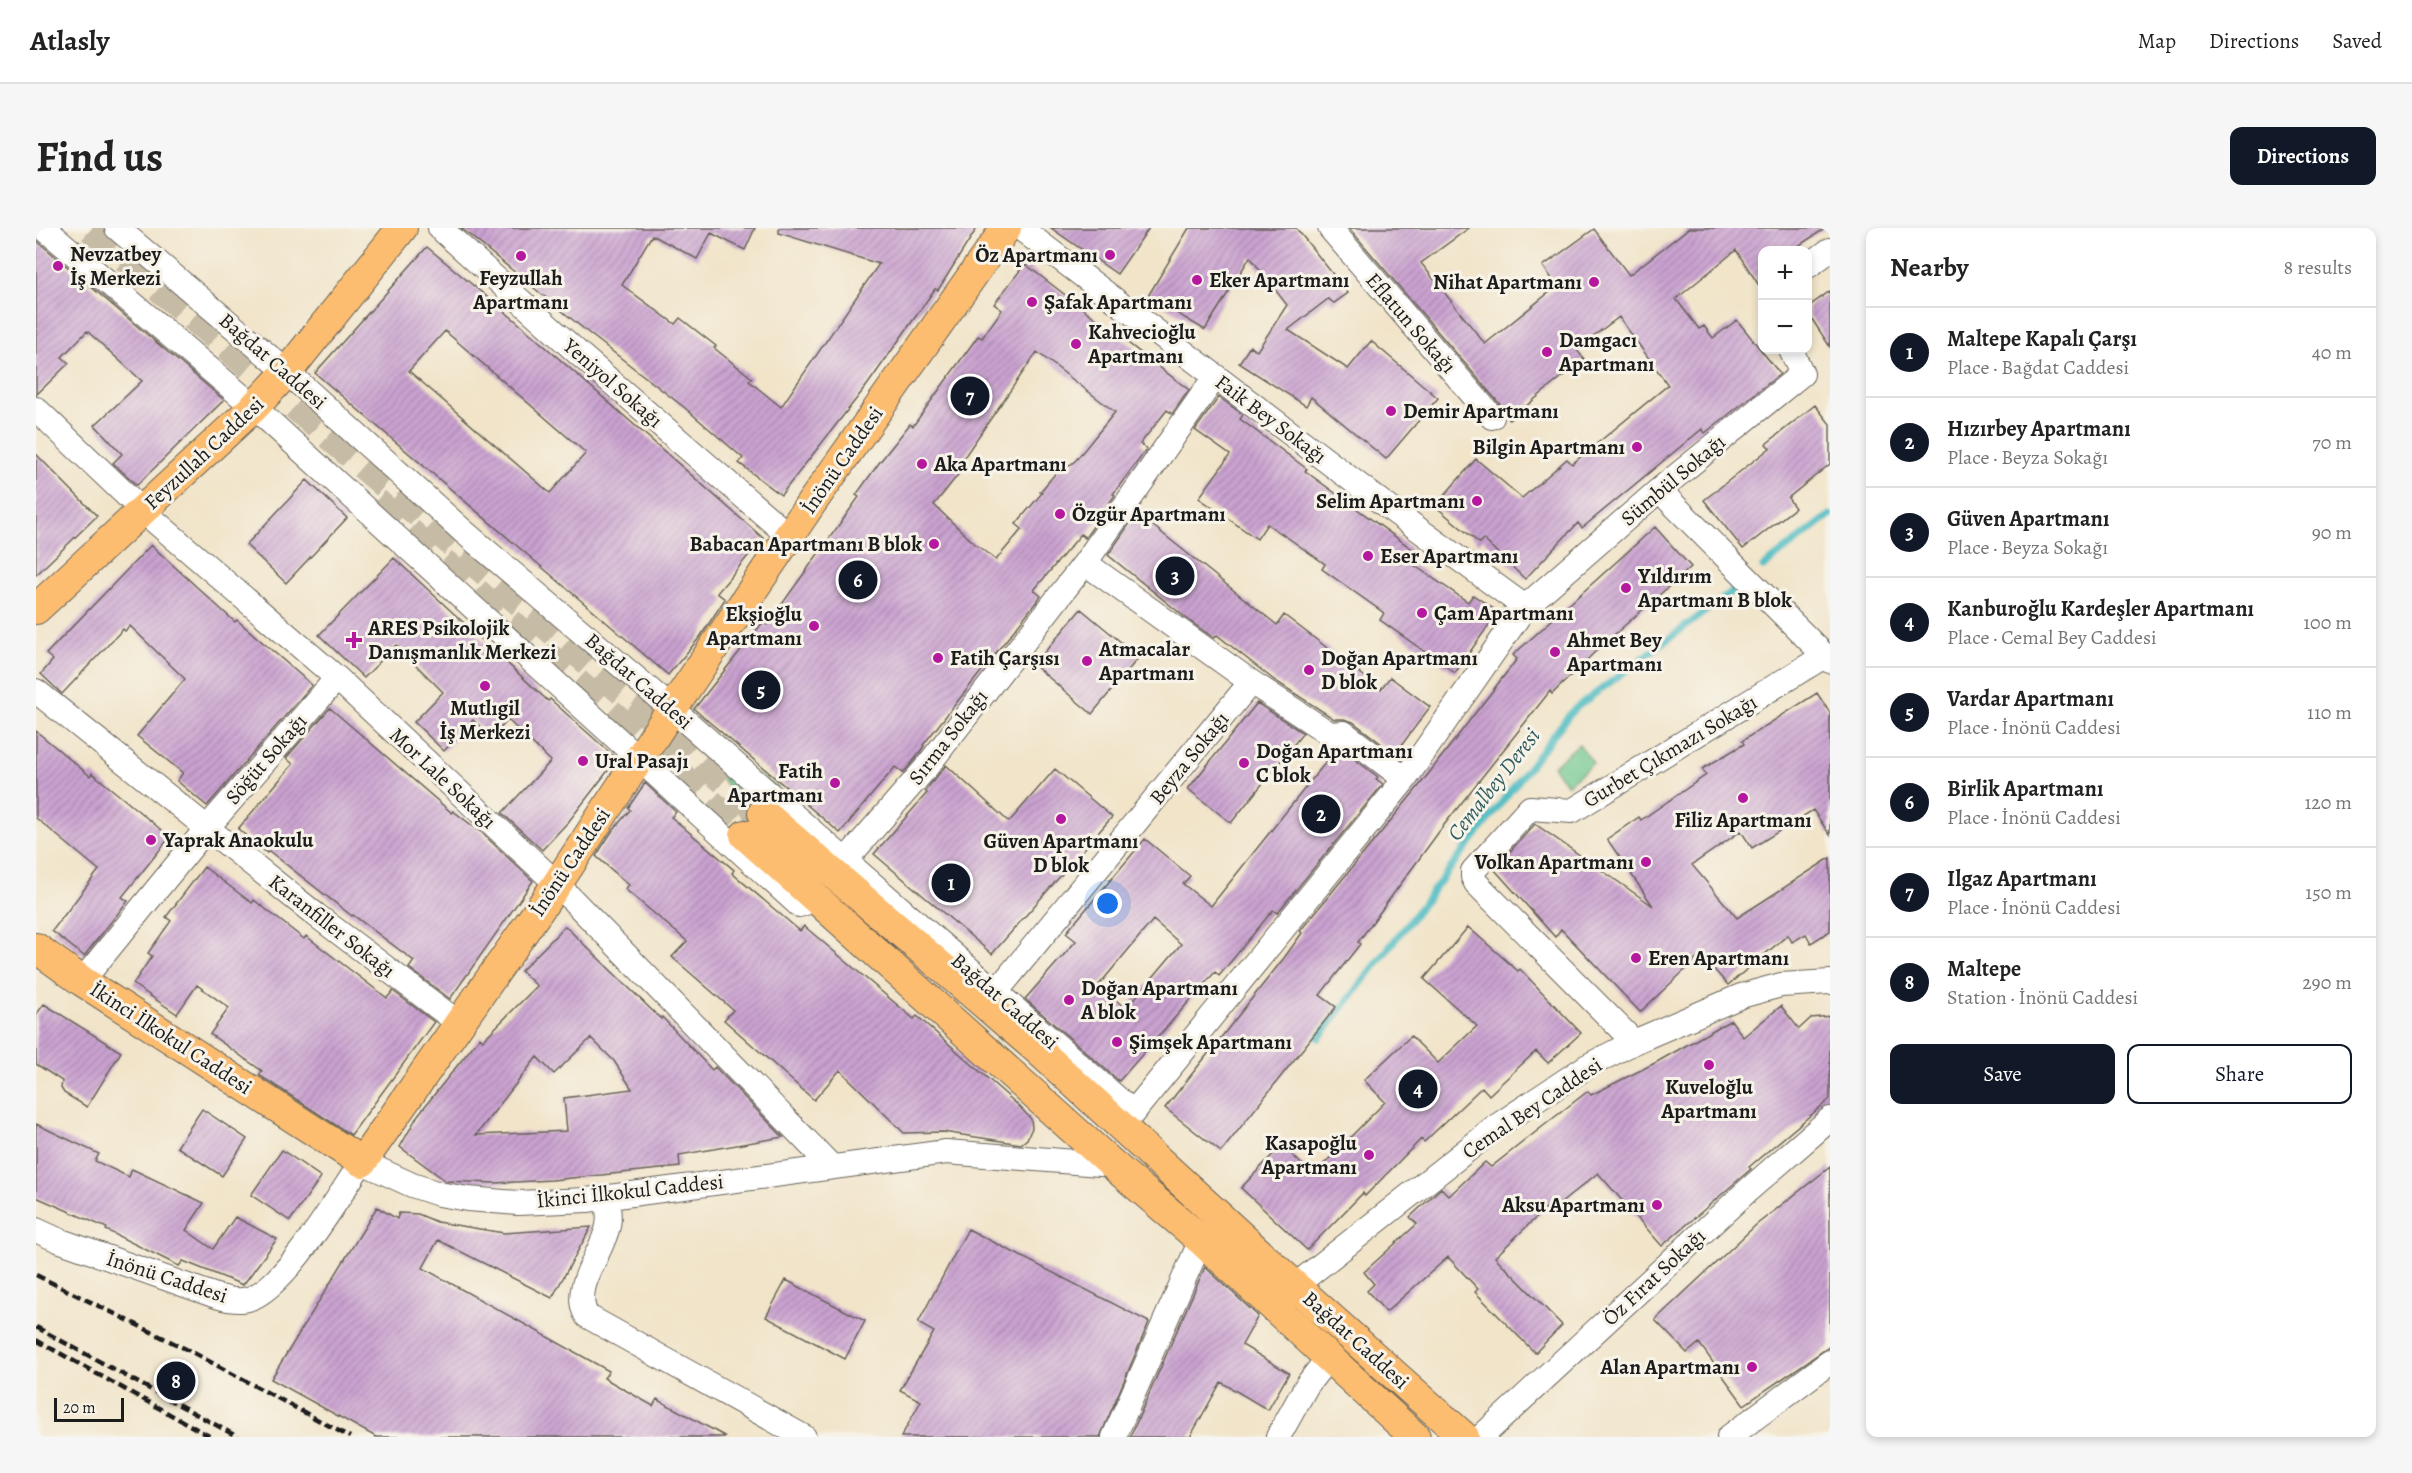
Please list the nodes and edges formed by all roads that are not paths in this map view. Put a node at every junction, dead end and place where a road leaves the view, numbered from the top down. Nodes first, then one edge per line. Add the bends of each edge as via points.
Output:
1 (44, 228) edge
2 (117, 228) edge
3 (402, 228) edge
4 (440, 228) edge
5 (1006, 228) edge
6 (1020, 228) edge
7 (1330, 228) edge
8 (1830, 250) edge
9 (1812, 263) edge
10 (1793, 354) edge
11 (287, 372) junction
12 (1215, 376) junction
13 (254, 407) junction
14 (36, 409) edge
15 (1492, 417) dead end
16 (1659, 490) junction
17 (142, 511) junction
18 (789, 536) junction
19 (1085, 563) junction
20 (1525, 607) junction
21 (36, 609) edge
22 (1828, 658) edge
23 (337, 678) junction
24 (1251, 682) junction
25 (36, 691) edge
26 (672, 709) junction
27 (638, 759) junction
28 (1405, 779) junction
29 (207, 828) junction
30 (845, 861) junction
31 (557, 884) junction
32 (817, 899) junction
33 (36, 948) edge
34 (82, 981) junction
35 (1830, 982) edge
36 (996, 992) junction
37 (460, 1024) junction
38 (1634, 1042) junction
39 (1128, 1119) junction
40 (1830, 1119) edge
41 (362, 1162) junction
42 (1113, 1165) junction
43 (831, 1166) junction
44 (606, 1197) junction
45 (36, 1230) edge
46 (1201, 1240) junction
47 (1295, 1286) junction
48 (1270, 1305) junction
49 (1328, 1358) junction
50 (1830, 1362) edge
51 (804, 1437) edge
52 (1114, 1437) edge
53 (1278, 1437) edge
54 (1415, 1437) edge
55 (1464, 1437) edge
56 (1481, 1437) edge
57 (1729, 1437) edge

1 - 13 street
2 - 11 street, Bağdat Caddesi
3 - 11 main road, Feyzullah Caddesi
4 - 18 street, Yeniyol Sokağı
5 - 18 main road, İnönü Caddesi
6 - 12 street, Faik Bey Sokağı
7 - 15 street, Eflatun Sokağı
8 - 9 street
10 - 16 street, Sümbül Sokağı via 1802,374
11 - 13 main road, Feyzullah Caddesi
11 - 26 street, Bağdat Caddesi via 464,532
12 - 19 street, Sırma Sokağı
12 - 20 street, Faik Bey Sokağı
13 - 17 main road, Feyzullah Caddesi
13 - 27 street
14 - 17 street, Mor Lale Sokağı
16 - 20 street, Sümbül Sokağı
16 - 22 street
17 - 21 main road, Feyzullah Caddesi
17 - 23 street, Mor Lale Sokağı
18 - 26 main road, İnönü Caddesi
19 - 24 street
19 - 30 street, Sırma Sokağı via 925,769
20 - 28 street, Sümbül Sokağı
22 - 38 street, Gurbet Çıkmazı Sokağı via 1572,810 1530,808 1473,871 1476,884
23 - 29 street, Söğüt Sokağı
23 - 31 street, Mor Lale Sokağı
24 - 28 street via 1330,734 1344,733
24 - 36 street, Beyza Sokağı
25 - 29 street, Karanfiller Sokağı
26 - 27 main road, İnönü Caddesi
26 - 30 street, Bağdat Caddesi
27 - 31 main road, İnönü Caddesi
27 - 32 street via 799,905
28 - 39 street, Sümbül Sokağı
29 - 34 street, Söğüt Sokağı
29 - 37 street, Karanfiller Sokağı
30 - 36 street, Bağdat Caddesi
31 - 37 main road, İnönü Caddesi
31 - 43 street, Mor Lale Sokağı
32 - 39 main road, Bağdat Caddesi via 754,824 964,984
32 - 42 main road, Bağdat Caddesi
33 - 34 main road, İkinci İlkokul Caddesi
34 - 41 main road, İkinci İlkokul Caddesi
35 - 38 street, Cemal Bey Caddesi via 1781,985 1741,996
36 - 39 street, Bağdat Caddesi
37 - 41 main road, İnönü Caddesi
38 - 47 street, Cemal Bey Caddesi via 1586,1067 1500,1124
39 - 47 main road, Bağdat Caddesi
40 - 56 street, Öz Fırat Sokağı
41 - 44 street, İkinci İlkokul Caddesi via 412,1185 468,1199 518,1203
41 - 45 street, İnönü Caddesi via 279,1277 247,1300 216,1296
42 - 43 street, İkinci İlkokul Caddesi via 946,1152
42 - 46 main road, Bağdat Caddesi
43 - 44 street, İkinci İlkokul Caddesi
44 - 51 street via 608,1227 582,1294 581,1306 588,1316
46 - 48 main road, Bağdat Caddesi
46 - 52 street
47 - 48 street, Cemal Bey Caddesi
47 - 55 main road, Bağdat Caddesi
48 - 49 main road, Bağdat Caddesi
49 - 53 street via 1307,1385
49 - 54 main road, Bağdat Caddesi
50 - 57 street

